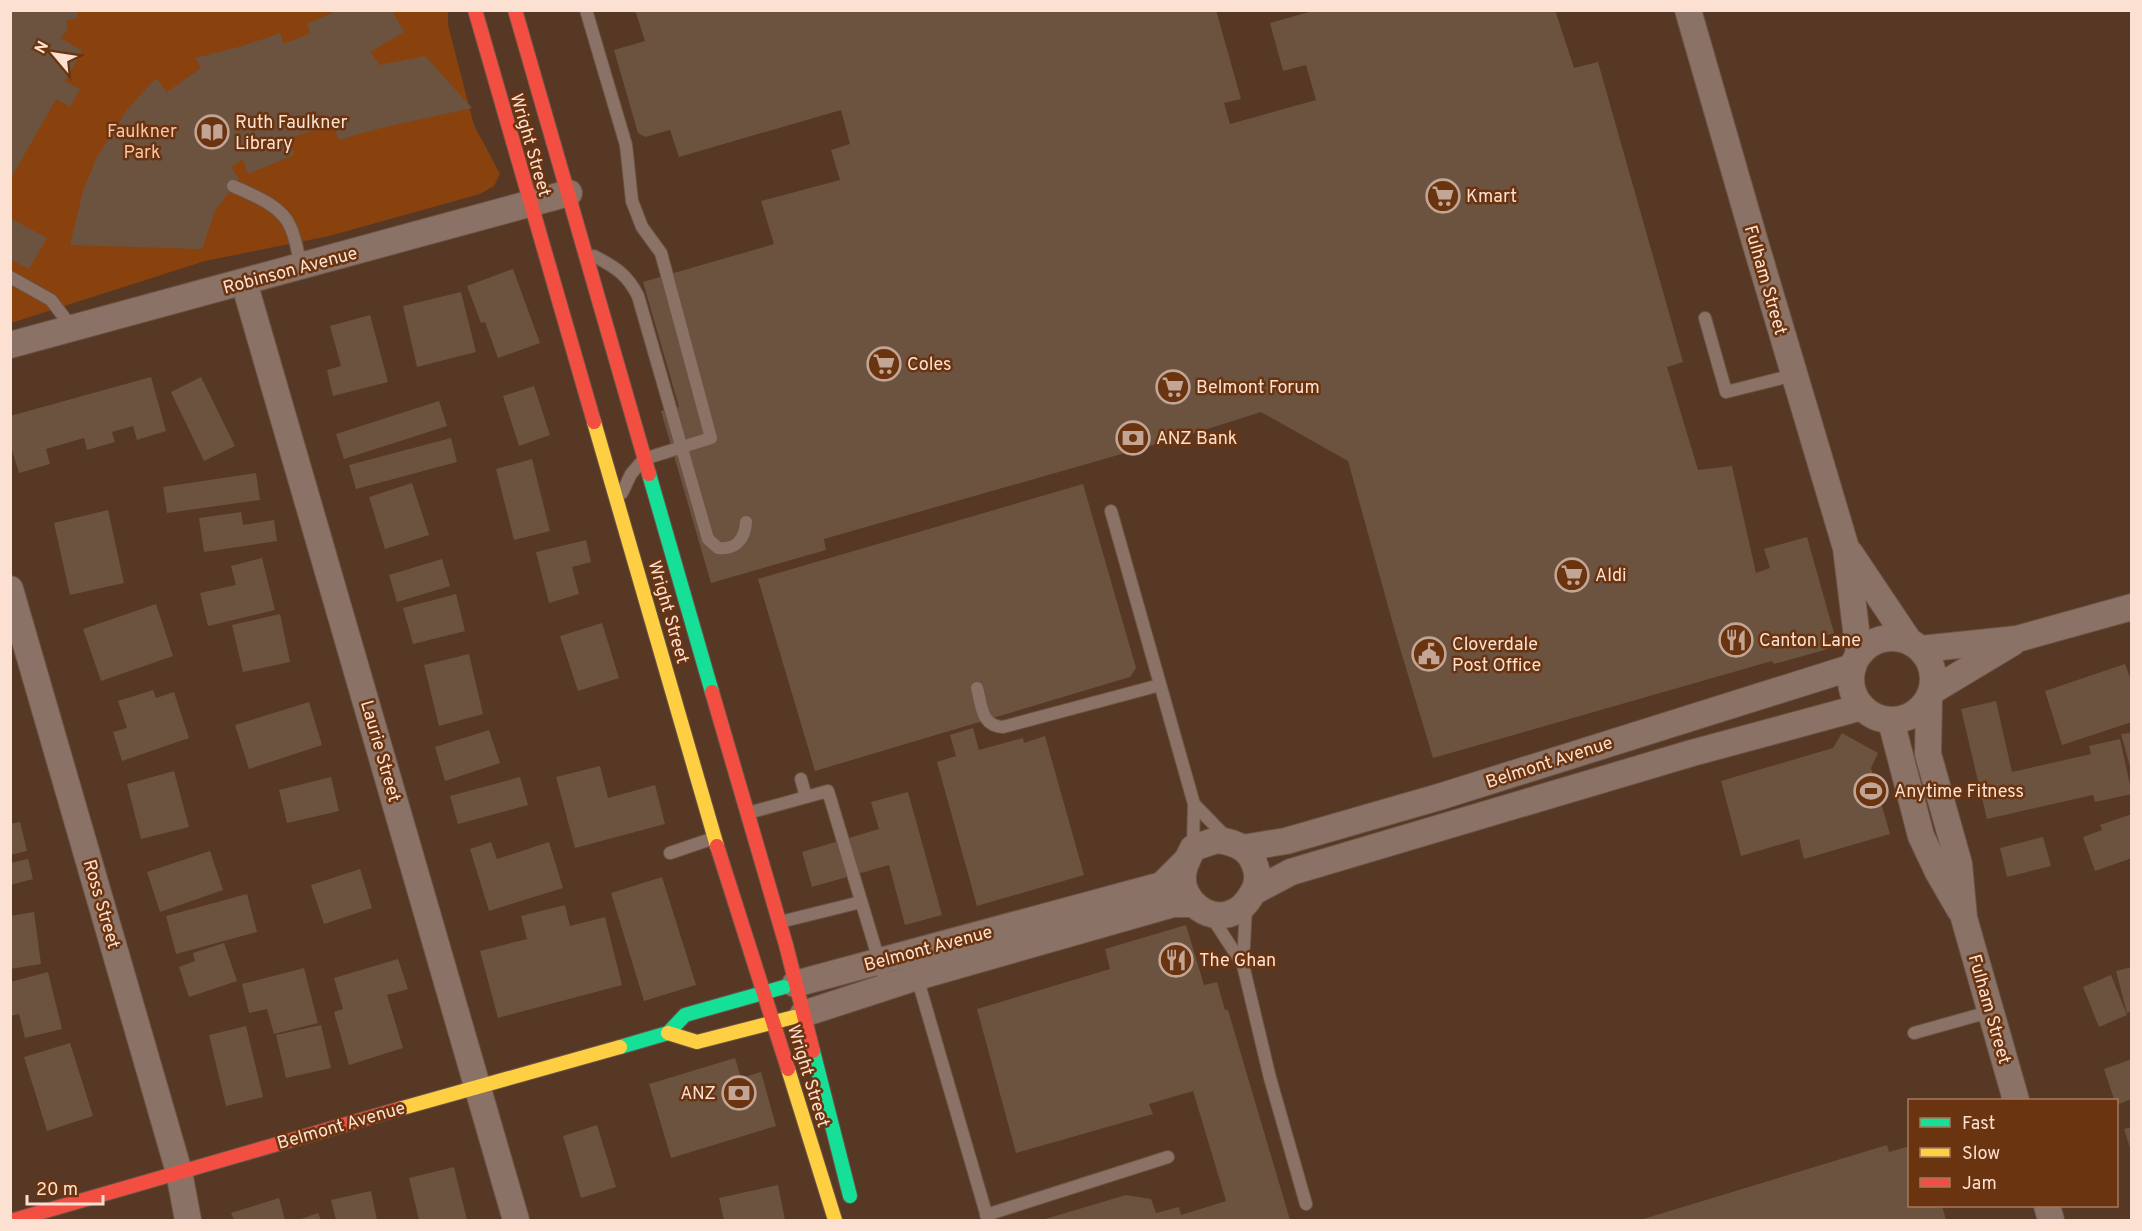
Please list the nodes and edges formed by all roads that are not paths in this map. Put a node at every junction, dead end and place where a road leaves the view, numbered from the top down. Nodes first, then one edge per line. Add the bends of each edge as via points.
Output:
1 (475, 10) edge
2 (515, 10) edge
3 (586, 10) edge
4 (1689, 10) edge
5 (233, 186) dead end
6 (569, 193) junction
7 (530, 205) junction
8 (585, 251) junction
9 (301, 267) junction
10 (10, 277) edge
11 (244, 282) junction
12 (1705, 318) dead end
13 (73, 329) junction
14 (10, 345) edge
15 (1794, 375) junction
16 (644, 459) junction
17 (618, 502) junction
18 (1111, 511) dead end
19 (746, 522) dead end
20 (1846, 548) junction
21 (10, 589) edge
22 (2132, 608) edge
23 (2017, 639) junction
24 (1915, 645) junction
25 (1856, 660) junction
26 (1160, 685) junction
27 (977, 688) dead end
28 (1931, 694) junction
29 (1862, 707) junction
30 (1891, 721) junction
31 (801, 778) dead end
32 (806, 797) junction
33 (1194, 804) junction
34 (747, 813) junction
35 (715, 838) junction
36 (1237, 845) junction
37 (670, 853) dead end
38 (1190, 854) junction
39 (1250, 898) junction
40 (861, 902) junction
41 (1201, 909) junction
42 (1965, 918) junction
43 (779, 922) junction
44 (879, 961) junction
45 (1243, 965) junction
46 (917, 977) junction
47 (795, 984) junction
48 (886, 987) junction
49 (764, 993) junction
50 (1989, 1011) junction
51 (803, 1014) junction
52 (773, 1023) junction
53 (668, 1033) junction
54 (1914, 1033) dead end
55 (478, 1086) junction
56 (2015, 1099) edge
57 (1168, 1157) dead end
58 (179, 1172) junction
59 (1306, 1204) dead end
60 (853, 1207) dead end
61 (987, 1218) edge
62 (14, 1221) edge
63 (188, 1221) edge
64 (516, 1221) edge
65 (835, 1221) edge

1 - 7 street, Wright Street
2 - 6 street, Wright Street
3 - 16 lane via 626,145 632,201 642,227 661,253 711,438
4 - 15 street, Fulham Street
5 - 9 lane via 288,220
6 - 7 street, Robinson Avenue
6 - 8 street, Wright Street
7 - 9 street, Robinson Avenue
7 - 17 street, Wright Street
8 - 16 street, Wright Street
8 - 19 lane via 616,268 630,282 643,311 708,539 718,548 734,546 746,532
9 - 11 street, Robinson Avenue
10 - 13 lane via 51,300
11 - 13 street, Robinson Avenue
11 - 55 street, Laurie Street
12 - 15 lane via 1726,392
13 - 14 street, Robinson Avenue
15 - 20 street, Fulham Street
16 - 17 lane via 631,474
16 - 34 street, Wright Street
17 - 35 street, Wright Street
18 - 26 lane
20 - 24 street, Fulham Street
20 - 25 street, Fulham Street
21 - 58 street, Ross Street
22 - 23 street, Belmont Avenue
23 - 24 street, Belmont Avenue
23 - 28 street, Belmont Avenue
24 - 25 street, Belmont Avenue via 1895,638 1882,639 1869,644
24 - 28 street via 1928,657 1932,668
25 - 29 street via 1851,681
25 - 36 street, Belmont Avenue via 1439,797 1286,841
26 - 27 lane via 1003,727 995,727 985,719
26 - 33 lane
28 - 30 street, Belmont Avenue via 1914,715
28 - 42 street, Fulham Street via 1928,754 1959,864
29 - 30 street
29 - 39 street, Belmont Avenue via 1692,753 1291,872
30 - 42 street, Fulham Street via 1921,836
31 - 32 lane
32 - 34 lane
32 - 40 lane via 828,790
33 - 36 lane
33 - 38 lane
34 - 43 street, Wright Street
35 - 37 lane
35 - 49 street, Wright Street
36 - 38 street, Belmont Avenue via 1217,840
36 - 39 street via 1252,858 1256,868 1257,881
38 - 41 street via 1183,875 1185,889
38 - 44 street, Belmont Avenue via 1162,885
39 - 41 street, Belmont Avenue via 1236,912 1222,916
39 - 45 lane
40 - 43 lane
40 - 44 lane
41 - 45 lane
41 - 46 street, Belmont Avenue via 1173,904
42 - 50 street, Fulham Street
43 - 47 street, Wright Street
44 - 47 street, Belmont Avenue
44 - 48 lane
45 - 59 lane
46 - 48 street, Belmont Avenue
46 - 61 lane
47 - 49 street, Belmont Avenue
47 - 51 street, Wright Street
48 - 51 street, Belmont Avenue
49 - 52 street, Wright Street
49 - 53 street, Belmont Avenue via 685,1015
50 - 54 lane
50 - 56 street, Fulham Street
51 - 52 street, Belmont Avenue
51 - 60 street, Wright Street
52 - 53 street, Belmont Avenue via 697,1042
52 - 65 street, Wright Street
53 - 55 street, Belmont Avenue
55 - 58 street, Belmont Avenue
55 - 64 street, Laurie Street
57 - 61 lane
58 - 62 street, Belmont Avenue
58 - 63 street, Ross Street

